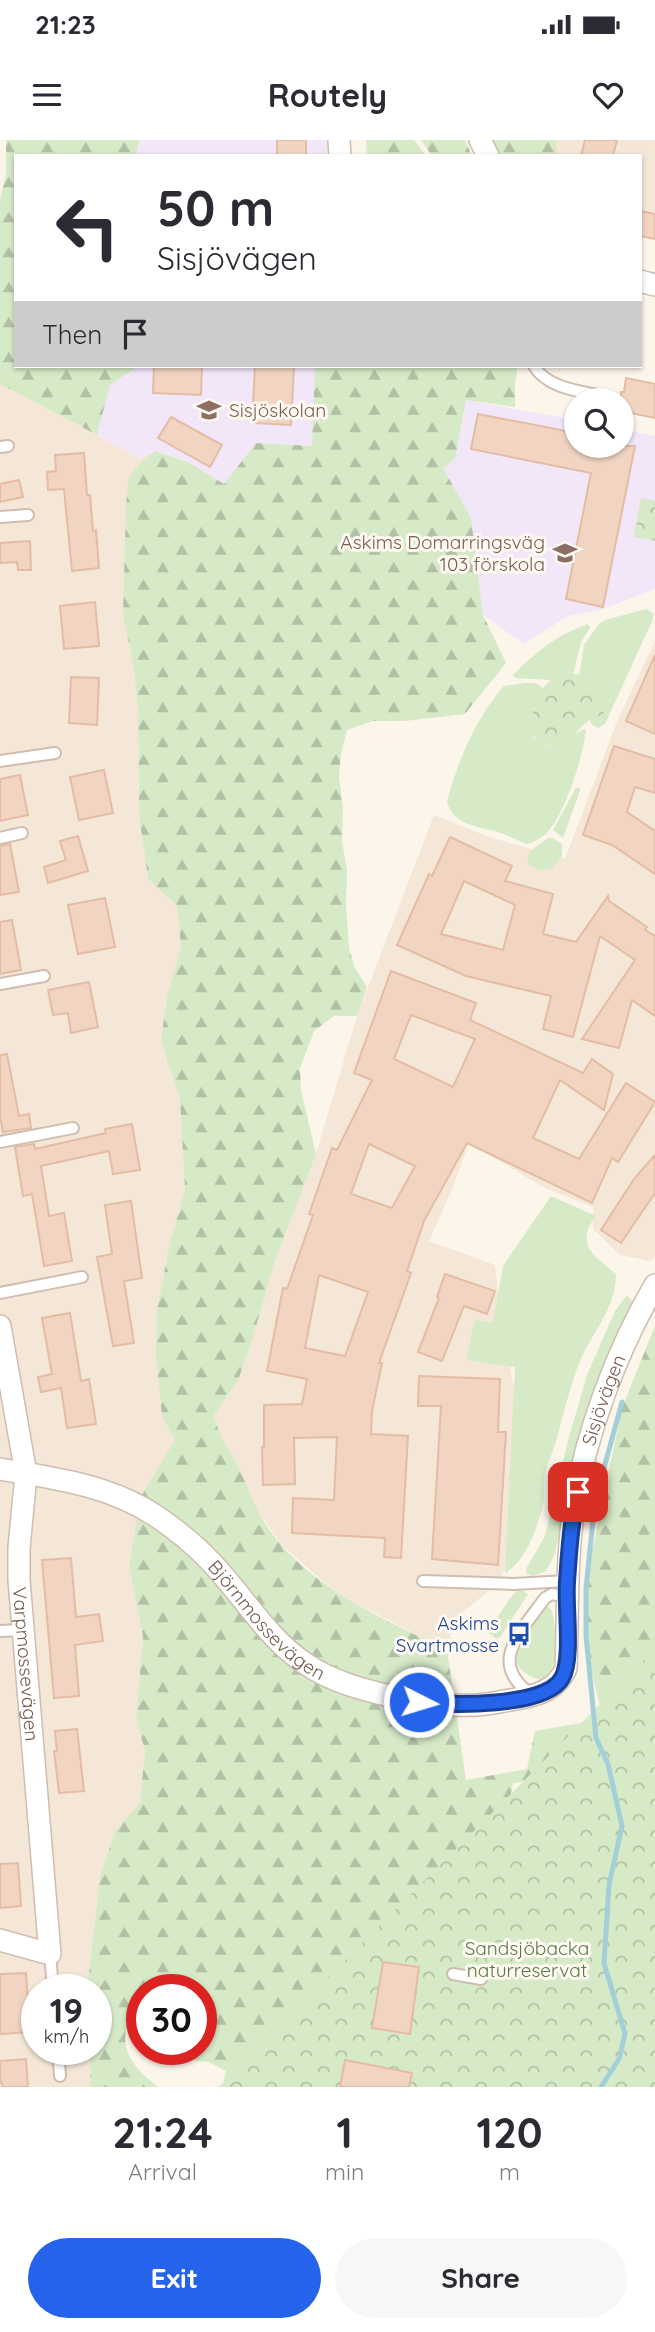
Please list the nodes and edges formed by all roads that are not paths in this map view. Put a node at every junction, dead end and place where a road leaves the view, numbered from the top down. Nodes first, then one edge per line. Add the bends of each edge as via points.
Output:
1 (536, 368) edge
2 (568, 388) edge
3 (28, 515) dead end
4 (0, 517) edge
5 (55, 753) dead end
6 (0, 761) edge
7 (22, 833) dead end
8 (0, 838) edge
9 (44, 976) dead end
10 (0, 984) edge
11 (73, 1128) dead end
12 (0, 1142) edge
13 (82, 1277) dead end
14 (655, 1285) edge
15 (0, 1293) edge
16 (0, 1325) edge
17 (0, 1469) edge
18 (26, 1474) junction
19 (423, 1581) dead end
20 (567, 1589) junction
21 (22, 1630) junction
22 (0, 1631) edge
23 (554, 1687) joint
24 (532, 1695) junction
25 (0, 1940) edge
26 (50, 1954) junction
27 (453, 1973) dead end
28 (52, 1974) edge
29 (481, 1979) dead end
30 (59, 2065) edge
31 (60, 2076) dead end

1 - 2 lane via 545,379
3 - 4 lane
5 - 6 lane
7 - 8 lane
9 - 10 lane
11 - 12 lane
13 - 15 lane
14 - 20 street, Sisjövägen via 604,1396 589,1445 574,1507
16 - 18 street, Varpmossevägen
17 - 18 street, Björnmossevägen
18 - 21 street, Varpmossevägen via 19,1549
18 - 24 street, Björnmossevägen via 83,1484 154,1514 212,1563 283,1645 336,1680 370,1692 455,1705
19 - 20 lane
20 - 23 street, Sisjövägen via 566,1668
20 - 24 lane via 545,1598 509,1652 510,1674
21 - 22 lane
21 - 26 street, Varpmossevägen
23 - 24 street, Björnmossevägen
25 - 26 street
26 - 28 lane
27 - 29 lane
30 - 31 lane

